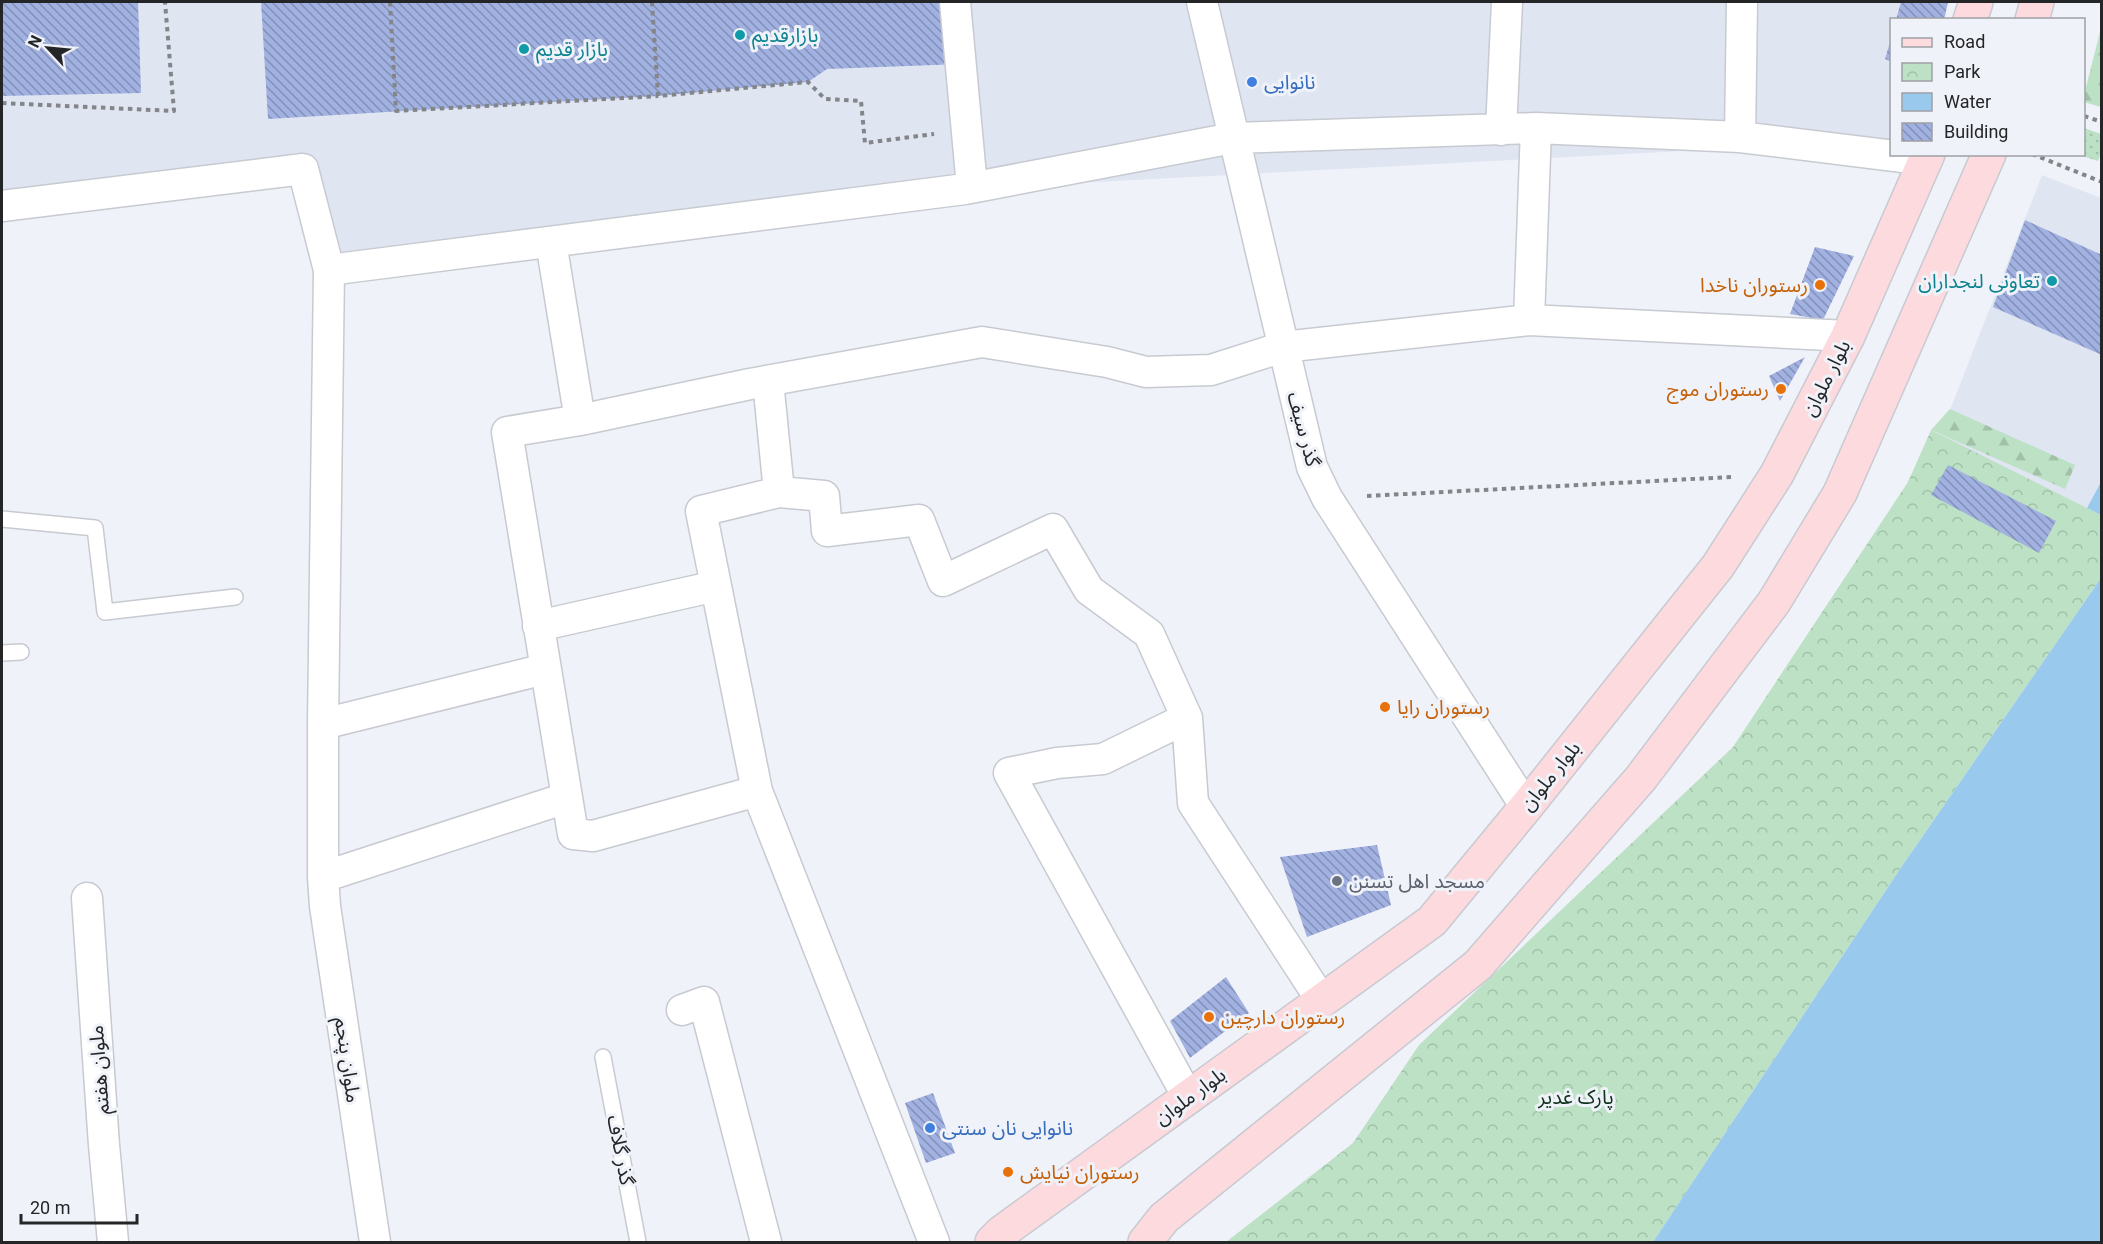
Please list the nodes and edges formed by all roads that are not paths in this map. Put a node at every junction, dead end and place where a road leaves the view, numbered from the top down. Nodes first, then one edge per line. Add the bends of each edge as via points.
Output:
1 (955, 2) edge
2 (1202, 2) edge
3 (1507, 2) edge
4 (1742, 2) edge
5 (1976, 2) edge
6 (2037, 2) edge
7 (1971, 18) edge
8 (2033, 18) edge
9 (1536, 128) junction
10 (1501, 130) junction
11 (1740, 137) junction
12 (1233, 138) junction
13 (1890, 154) edge
14 (1910, 156) edge
15 (1988, 156) edge
16 (1928, 158) edge
17 (972, 187) junction
18 (2, 206) edge
19 (551, 242) junction
20 (329, 270) junction
21 (1529, 320) junction
22 (1848, 336) junction
23 (1284, 347) junction
24 (768, 381) junction
25 (580, 420) junction
26 (779, 492) junction
27 (2, 519) edge
28 (716, 586) junction
29 (235, 597) dead end
30 (538, 626) junction
31 (21, 652) dead end
32 (2, 653) edge
33 (545, 669) junction
34 (1187, 718) junction
35 (323, 724) junction
36 (757, 791) junction
37 (566, 798) junction
38 (1526, 807) junction
39 (323, 877) junction
40 (87, 898) dead end
41 (1322, 1001) junction
42 (682, 1010) dead end
43 (603, 1057) dead end
44 (1188, 1097) junction
45 (113, 1242) edge
46 (375, 1242) edge
47 (638, 1242) edge
48 (766, 1242) edge
49 (934, 1242) edge
50 (992, 1242) edge
51 (1145, 1242) edge

1 - 17 street
2 - 12 street, گذر سیف
3 - 10 street
4 - 11 street
5 - 7 main road
6 - 8 main road
9 - 10 street
9 - 11 street
9 - 21 street
10 - 12 street
11 - 13 street
12 - 17 street
12 - 23 street, گذر سیف
14 - 16 street
15 - 51 main road via 1840,493 1774,602 1682,726 1478,965 1164,1218
16 - 22 main road, بلوار ملوان
17 - 19 street
18 - 20 street, ملوان پنجم via 303,169
19 - 20 street
19 - 25 street
20 - 35 street, ملوان پنجم
21 - 22 street
21 - 23 street
22 - 38 main road, بلوار ملوان via 1777,474 1718,566
23 - 24 street via 1211,370 1146,372 982,342
23 - 38 street, گذر سیف via 1312,467 1327,498
24 - 25 street
24 - 26 street
25 - 30 street via 507,432
26 - 28 street via 701,511
26 - 34 street via 824,496 827,531 919,520 943,581 1053,529 1089,590 1149,634
27 - 29 lane via 95,528 105,612
28 - 30 street
28 - 36 street
30 - 33 street
31 - 32 lane
33 - 35 street
33 - 37 street
34 - 41 street via 1193,803
34 - 44 street via 1103,759 1009,773
35 - 39 street, ملوان پنجم
36 - 37 street via 593,836 573,834
36 - 49 street
37 - 39 street
38 - 41 main road, بلوار ملوان via 1432,921
39 - 46 street, ملوان پنجم
40 - 45 street, ملوان هفتم
41 - 44 main road, بلوار ملوان
42 - 48 street via 704,1002
43 - 47 lane, گذر گلاف
44 - 50 main road, بلوار ملوان

